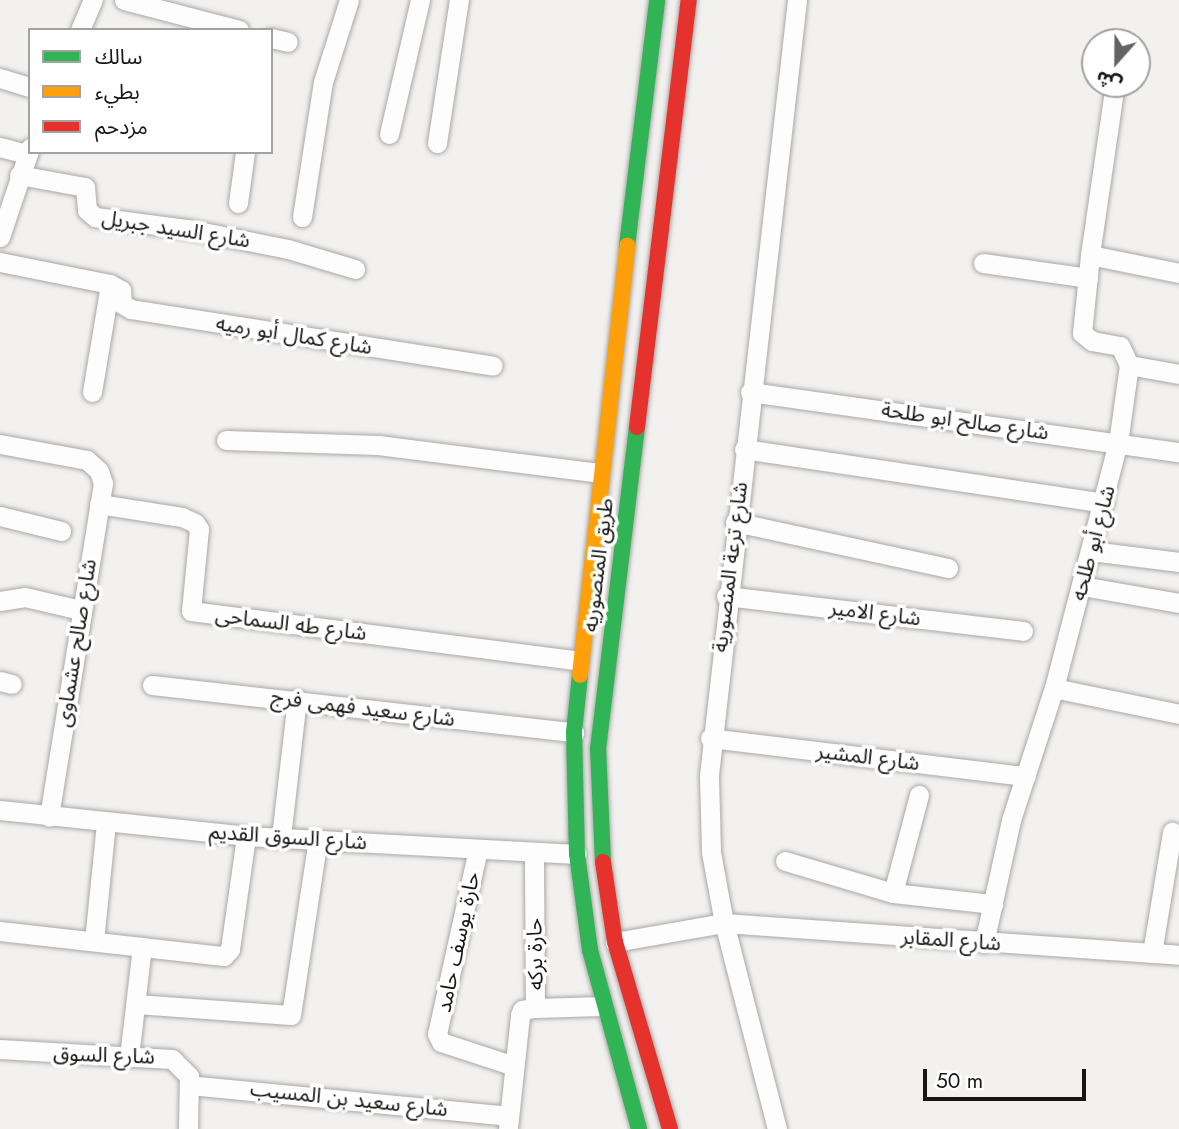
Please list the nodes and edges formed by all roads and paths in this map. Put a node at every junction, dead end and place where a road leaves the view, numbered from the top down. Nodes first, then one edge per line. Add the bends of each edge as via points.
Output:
1 (93, 0) edge
2 (124, 0) edge
3 (349, 0) edge
4 (421, 0) edge
5 (459, 0) edge
6 (657, 0) edge
7 (689, 0) edge
8 (797, 0) edge
9 (81, 28) edge
10 (231, 28) edge
11 (0, 78) edge
12 (28, 85) edge
13 (1113, 98) edge
14 (389, 134) dead end
15 (437, 143) dead end
16 (0, 147) edge
17 (28, 151) edge
18 (28, 153) edge
19 (245, 154) edge
20 (19, 175) junction
21 (239, 203) dead end
22 (302, 217) dead end
23 (0, 237) edge
24 (628, 245) junction
25 (658, 249) junction
26 (1090, 255) junction
27 (0, 262) edge
28 (984, 263) dead end
29 (355, 269) dead end
30 (1179, 273) edge
31 (1088, 278) junction
32 (110, 284) junction
33 (1129, 365) junction
34 (493, 366) dead end
35 (1179, 374) edge
36 (92, 392) dead end
37 (750, 392) junction
38 (226, 440) dead end
39 (1118, 443) junction
40 (0, 444) edge
41 (744, 449) junction
42 (1179, 452) edge
43 (599, 472) junction
44 (1104, 503) junction
45 (99, 505) junction
46 (0, 516) edge
47 (735, 522) junction
48 (61, 531) dead end
49 (1091, 551) junction
50 (1179, 562) edge
51 (948, 568) dead end
52 (1082, 586) junction
53 (726, 596) junction
54 (0, 601) edge
55 (1179, 603) edge
56 (80, 610) junction
57 (1023, 631) dead end
58 (579, 661) junction
59 (152, 685) dead end
60 (1054, 688) junction
61 (297, 699) junction
62 (1179, 713) edge
63 (574, 732) junction
64 (710, 738) junction
65 (1026, 776) junction
66 (919, 795) dead end
67 (0, 810) edge
68 (49, 817) junction
69 (106, 822) junction
70 (1171, 832) dead end
71 (246, 836) junction
72 (281, 837) junction
73 (318, 839) junction
74 (478, 849) junction
75 (534, 852) junction
76 (577, 854) junction
77 (785, 861) dead end
78 (893, 893) junction
79 (993, 904) junction
80 (715, 924) junction
81 (0, 931) edge
82 (94, 941) junction
83 (615, 942) junction
84 (984, 943) junction
85 (142, 947) junction
86 (1152, 953) junction
87 (1179, 955) edge
88 (136, 1004) junction
89 (603, 1006) junction
90 (535, 1008) junction
91 (0, 1049) edge
92 (129, 1057) junction
93 (514, 1066) junction
94 (190, 1085) junction
95 (508, 1123) edge
96 (188, 1129) edge
97 (639, 1129) edge
98 (670, 1129) edge
99 (777, 1129) edge

1 - 9 street
2 - 10 street
3 - 22 street via 323,82
4 - 14 street
5 - 15 street
6 - 24 main road, طريق المنصوريه
7 - 25 main road, طريق المنصوريه
8 - 37 street, شارع ترعة المنصورية
11 - 12 street
13 - 26 street
16 - 17 street
18 - 20 street
19 - 21 street
20 - 23 street
20 - 29 street, شارع السيد جبريل via 85,187 87,210 95,217 188,229 288,249
24 - 25 main road
24 - 43 main road, طريق المنصوريه
25 - 83 main road, طريق المنصوريه via 598,739 599,835
26 - 30 street
26 - 31 street
27 - 32 street
28 - 31 street
31 - 33 street via 1082,333 1092,341 1120,346
32 - 34 street, شارع كمال أبو رميه via 121,290 122,304 131,309
32 - 36 street
33 - 35 street
33 - 39 street, شارع أبو طلحه
37 - 39 street, شارع صالح ابو طلحة
37 - 41 street, شارع ترعة المنصورية
38 - 43 street via 378,444
39 - 42 street, شارع صالح ابو طلحة
39 - 44 street, شارع أبو طلحه
40 - 45 street, شارع صالح عشماوى via 71,454 99,471 103,484
41 - 44 street
41 - 47 street, شارع ترعة المنصورية
43 - 58 main road, طريق المنصوريه
44 - 49 street, شارع أبو طلحه
45 - 56 street, شارع صالح عشماوى
45 - 58 street, شارع طه السماحى via 182,517 195,523 199,529 191,611
46 - 48 street
47 - 51 street
47 - 53 street, شارع ترعة المنصورية
49 - 50 street
49 - 52 street, شارع أبو طلحه
52 - 55 street
52 - 60 street, شارع أبو طلحه
53 - 57 street, شارع الامير
53 - 64 street, شارع ترعة المنصورية
54 - 56 street via 25,597
56 - 68 street, شارع صالح عشماوى
58 - 63 main road, طريق المنصوريه
59 - 61 street, شارع سعيد فهمى فرج
60 - 62 street
60 - 65 street, شارع أبو طلحه
61 - 63 street, شارع سعيد فهمى فرج
61 - 72 street
63 - 76 main road, طريق المنصوريه
64 - 65 street, شارع المشير
64 - 80 street, شارع ترعة المنصورية
65 - 79 street, شارع أبو طلحه
66 - 78 street
67 - 68 street, شارع السوق القديم
68 - 69 street, شارع السوق القديم
69 - 71 street, شارع السوق القديم
69 - 82 street
70 - 86 street
71 - 72 street, شارع السوق القديم
71 - 85 street via 229,952 224,956
72 - 73 street, شارع السوق القديم
73 - 74 street, شارع السوق القديم
73 - 88 street via 291,1015
74 - 75 street, شارع السوق القديم
74 - 93 street, حارة يوسف حامد via 438,1034 441,1042
75 - 76 street, شارع السوق القديم
75 - 90 street, حارة بركه
76 - 89 main road, طريق المنصوريه
77 - 78 street
78 - 79 street
79 - 84 street, شارع أبو طلحه
80 - 83 street, شارع المقابر
80 - 84 street, شارع المقابر
80 - 99 street, شارع ترعة المنصورية
81 - 82 street
82 - 85 street
83 - 98 main road, طريق المنصوريه
84 - 86 street, شارع المقابر
85 - 88 street
86 - 87 street, شارع المقابر
88 - 92 street
89 - 90 street
89 - 97 main road, طريق المنصوريه
90 - 93 street, حارة بركه via 522,1010 520,1015
91 - 92 street, شارع السوق
92 - 94 street, شارع السوق via 172,1059 186,1068
93 - 95 street, حارة بركه
94 - 95 street, شارع سعيد بن المسيب
94 - 96 street

